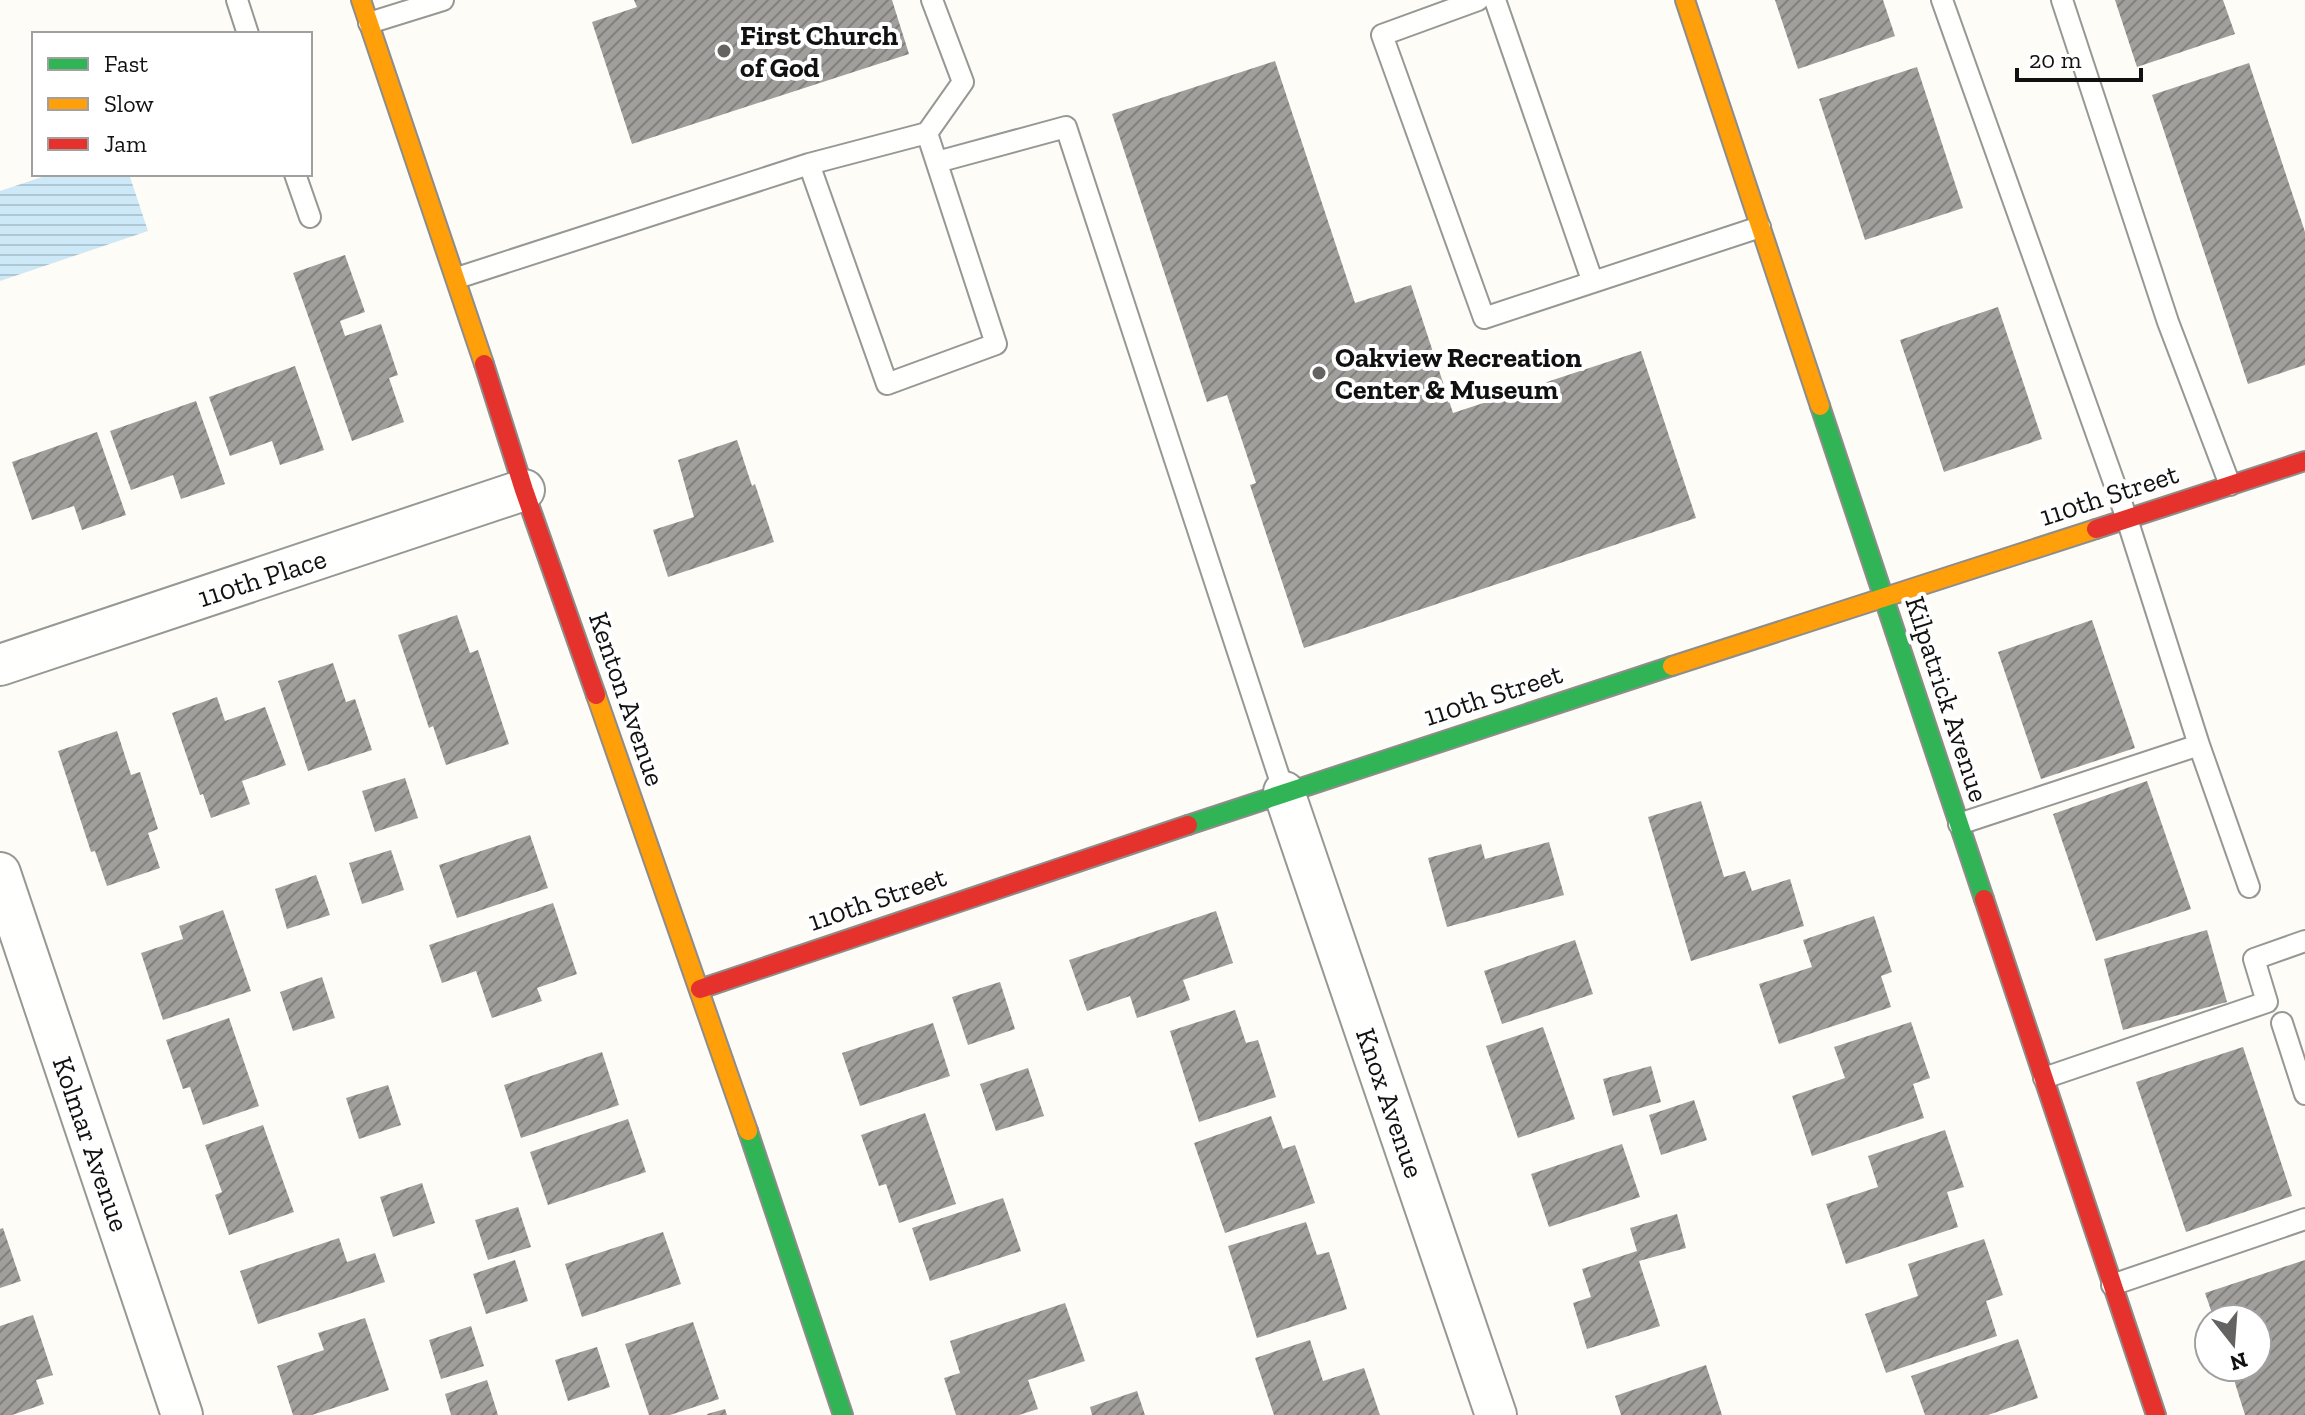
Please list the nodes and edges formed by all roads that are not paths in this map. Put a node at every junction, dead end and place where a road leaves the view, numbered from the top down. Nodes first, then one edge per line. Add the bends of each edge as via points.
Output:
1 (237, 0) edge
2 (361, 0) edge
3 (443, 0) edge
4 (932, 0) edge
5 (1478, 0) edge
6 (1495, 0) edge
7 (1685, 0) edge
8 (1942, 0) edge
9 (2062, 0) edge
10 (369, 23) junction
11 (247, 32) edge
12 (927, 133) junction
13 (937, 162) junction
14 (809, 164) junction
15 (296, 176) edge
16 (310, 217) dead end
17 (1760, 227) junction
18 (457, 278) junction
19 (1592, 280) junction
20 (2305, 461) edge
21 (2230, 485) junction
22 (524, 490) junction
23 (2127, 519) junction
24 (1884, 597) junction
25 (0, 665) edge
26 (2199, 745) junction
27 (1284, 792) junction
28 (1959, 824) junction
29 (0, 873) edge
30 (2249, 887) dead end
31 (2305, 941) edge
32 (700, 989) junction
33 (2282, 1023) dead end
34 (2044, 1078) junction
35 (2305, 1094) edge
36 (2305, 1219) edge
37 (2112, 1285) junction
38 (182, 1415) edge
39 (843, 1415) edge
40 (1496, 1415) edge
41 (2156, 1415) edge

1 - 11 lane
2 - 10 street, Kenton Avenue
3 - 10 lane
4 - 12 lane via 963,82
5 - 19 lane via 1382,35 1484,318
6 - 19 lane
7 - 17 street, Kilpatrick Avenue
8 - 23 lane
9 - 21 lane via 2168,322
10 - 18 street, Kenton Avenue
12 - 13 lane
12 - 14 lane
13 - 14 lane via 996,344 887,384
13 - 27 lane via 1066,127
14 - 18 lane
15 - 16 lane
17 - 19 lane
17 - 24 street, Kilpatrick Avenue
18 - 22 street, Kenton Avenue
20 - 21 street, 110th Street
21 - 23 street, 110th Street
22 - 25 street, 110th Place
22 - 32 street, Kenton Avenue
23 - 24 street, 110th Street
23 - 26 lane
24 - 27 street, 110th Street
24 - 28 street, Kilpatrick Avenue
26 - 28 lane
26 - 30 lane
27 - 32 street, 110th Street
27 - 40 street, Knox Avenue
28 - 34 street, Kilpatrick Avenue
29 - 38 street, Kolmar Avenue
31 - 34 lane via 2254,959 2267,1002
32 - 39 street, Kenton Avenue
33 - 35 lane
34 - 37 street, Kilpatrick Avenue
36 - 37 lane
37 - 41 street, Kilpatrick Avenue

